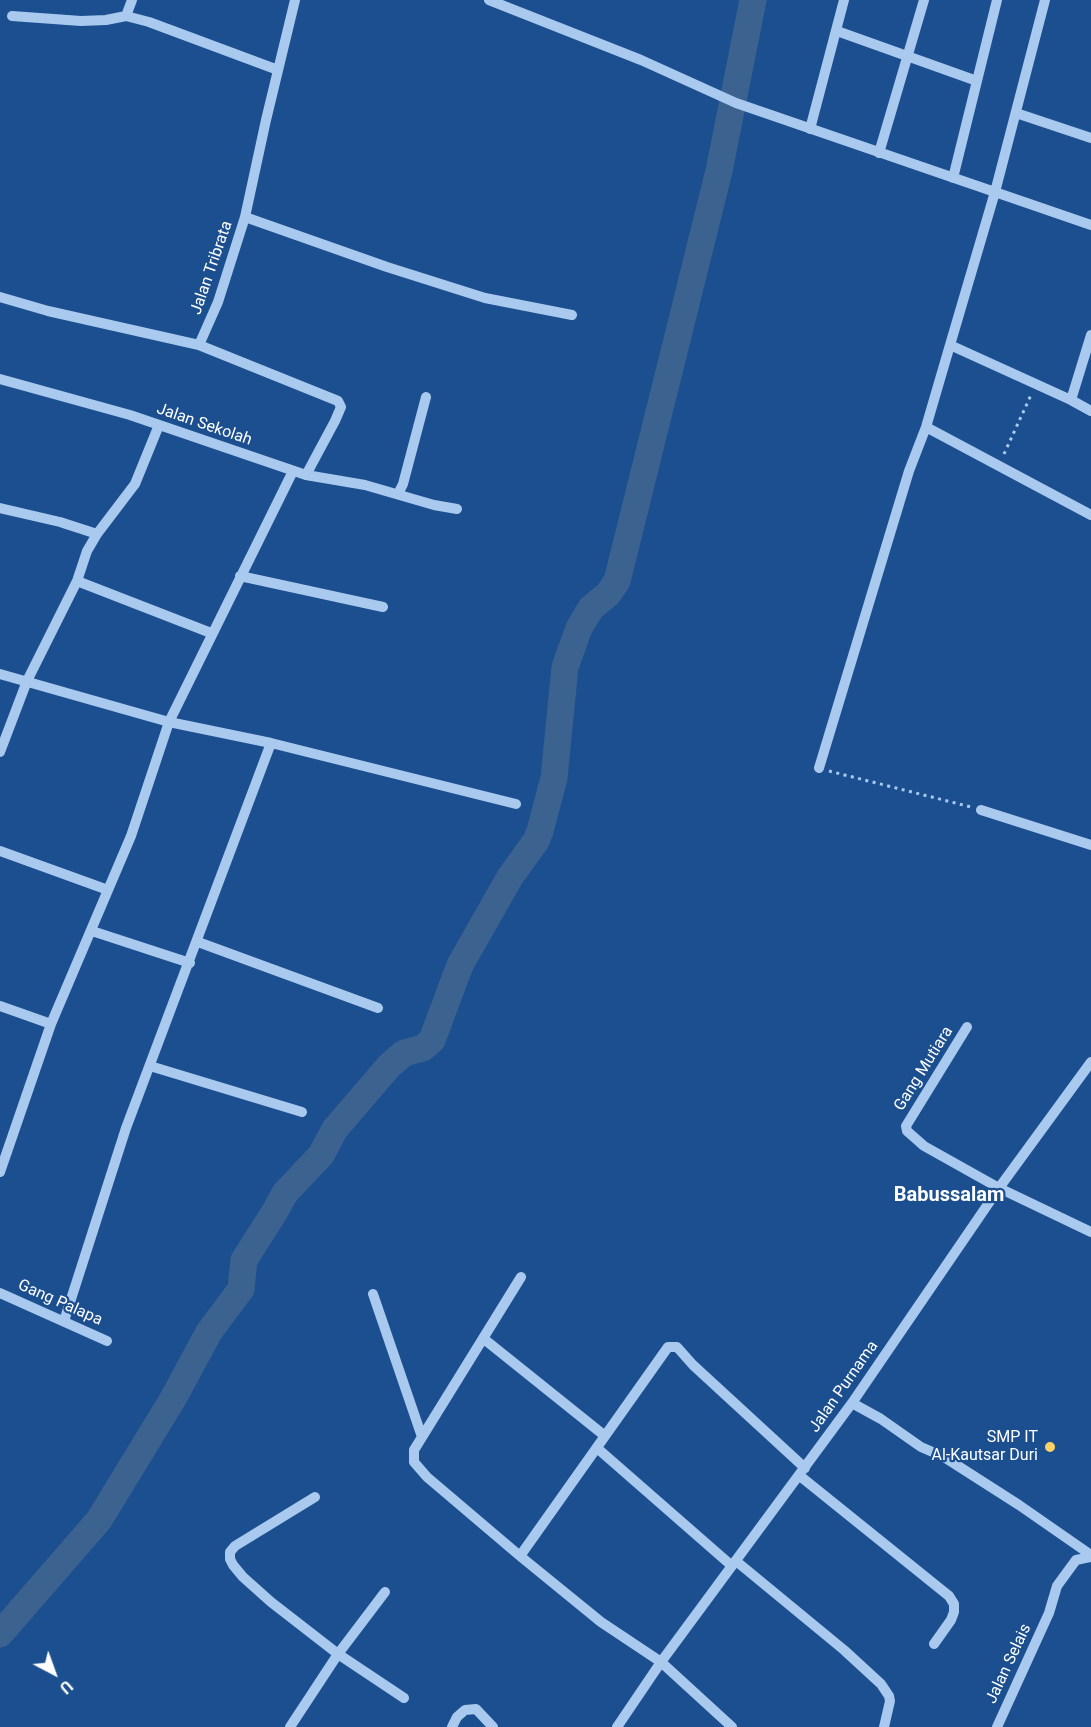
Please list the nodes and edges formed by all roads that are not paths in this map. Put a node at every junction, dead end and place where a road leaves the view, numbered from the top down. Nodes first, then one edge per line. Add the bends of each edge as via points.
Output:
1 (132, 0) edge
2 (295, 0) edge
3 (489, 0) edge
4 (844, 0) edge
5 (924, 0) edge
6 (997, 0) edge
7 (1045, 0) edge
8 (12, 16) dead end
9 (126, 16) junction
10 (837, 31) junction
11 (908, 56) junction
12 (278, 70) junction
13 (977, 81) junction
14 (1016, 113) junction
15 (810, 129) junction
16 (1091, 138) edge
17 (879, 153) junction
18 (952, 178) junction
19 (995, 192) junction
20 (245, 217) junction
21 (1091, 225) edge
22 (0, 297) edge
23 (572, 315) dead end
24 (1091, 336) edge
25 (199, 345) junction
26 (950, 345) junction
27 (0, 380) edge
28 (426, 397) dead end
29 (1071, 400) junction
30 (1091, 411) edge
31 (159, 425) junction
32 (926, 427) junction
33 (293, 471) junction
34 (306, 475) junction
35 (399, 494) junction
36 (0, 508) edge
37 (457, 509) dead end
38 (1091, 515) edge
39 (97, 534) junction
40 (240, 576) junction
41 (77, 581) junction
42 (383, 607) dead end
43 (212, 633) junction
44 (0, 674) edge
45 (27, 681) junction
46 (169, 722) junction
47 (271, 743) junction
48 (0, 752) edge
49 (819, 768) road end
50 (516, 804) dead end
51 (981, 810) road end
52 (1091, 845) edge
53 (0, 851) edge
54 (108, 890) junction
55 (92, 930) junction
56 (198, 942) junction
57 (190, 963) junction
58 (0, 1006) edge
59 (378, 1008) dead end
60 (51, 1024) junction
61 (967, 1027) dead end
62 (1091, 1062) edge
63 (150, 1066) junction
64 (302, 1112) dead end
65 (0, 1172) edge
66 (999, 1188) junction
67 (1091, 1232) edge
68 (521, 1277) dead end
69 (0, 1293) edge
70 (373, 1294) dead end
71 (64, 1321) junction
72 (484, 1339) junction
73 (107, 1341) dead end
74 (852, 1403) junction
75 (605, 1436) junction
76 (422, 1437) junction
77 (597, 1448) junction
78 (802, 1472) junction
79 (315, 1497) dead end
80 (520, 1556) junction
81 (1091, 1556) edge
82 (734, 1563) junction
83 (385, 1592) dead end
84 (934, 1644) dead end
85 (339, 1654) junction
86 (661, 1662) junction
87 (404, 1698) dead end
88 (290, 1727) edge
89 (452, 1727) edge
90 (493, 1727) edge
91 (617, 1727) edge
92 (732, 1727) edge
93 (884, 1727) edge
94 (997, 1727) edge

1 - 9 street
2 - 12 street, Jalan Tribrata
3 - 15 street via 641,60 719,96
4 - 10 street
5 - 11 street
6 - 13 street
7 - 14 street
8 - 9 street via 81,21
9 - 12 street
10 - 11 street
10 - 15 street
11 - 13 street
11 - 17 street
12 - 20 street, Jalan Tribrata
13 - 18 street
14 - 16 street
14 - 19 street
15 - 17 street
17 - 18 street
18 - 19 street
19 - 21 street
19 - 26 street
20 - 23 street via 485,298
20 - 25 street, Jalan Tribrata
22 - 25 street
24 - 29 street
25 - 34 street via 339,400 341,406 335,421
26 - 29 street
26 - 32 street
27 - 31 street, Jalan Sekolah
28 - 35 street
29 - 30 street
31 - 33 street, Jalan Sekolah
31 - 39 street via 135,484
32 - 38 street
32 - 49 street via 909,471
33 - 34 street, Jalan Sekolah
33 - 40 street
34 - 35 street, Jalan Sekolah
35 - 37 street, Jalan Sekolah
36 - 39 street
39 - 41 street
40 - 42 street
40 - 43 street
41 - 43 street
41 - 45 street
43 - 46 street
44 - 45 street
45 - 46 street
45 - 48 street
46 - 47 street
46 - 54 street via 131,836
47 - 50 street
47 - 56 street
51 - 52 street
53 - 54 street
54 - 55 street
55 - 57 street
55 - 60 street
56 - 57 street
56 - 59 street
57 - 63 street
58 - 60 street
60 - 65 street
61 - 66 street, Gang Mutiara via 906,1128 924,1146
62 - 66 street, Jalan Purnama
63 - 64 street
63 - 71 street
66 - 67 street, Gang Mutiara
66 - 74 street, Jalan Purnama
68 - 72 street
69 - 71 street, Gang Palapa
70 - 76 street
71 - 73 street, Gang Palapa
72 - 75 street
72 - 76 street
74 - 78 street, Jalan Purnama
74 - 81 street via 921,1447 945,1457
75 - 77 street
75 - 78 street via 665,1349 674,1346
76 - 80 street via 413,1454 416,1466
77 - 80 street
77 - 82 street
78 - 82 street, Jalan Purnama
78 - 84 street via 949,1596 954,1612
79 - 85 street via 235,1546 230,1558 243,1577 271,1602
80 - 86 street via 601,1622
81 - 94 street, Jalan Selais via 1076,1560 1057,1586 1049,1613
82 - 86 street, Jalan Purnama
82 - 93 street via 881,1684 890,1701
83 - 85 street
85 - 87 street
85 - 88 street
86 - 91 street, Jalan Purnama
86 - 92 street
89 - 90 street via 465,1710 476,1709

